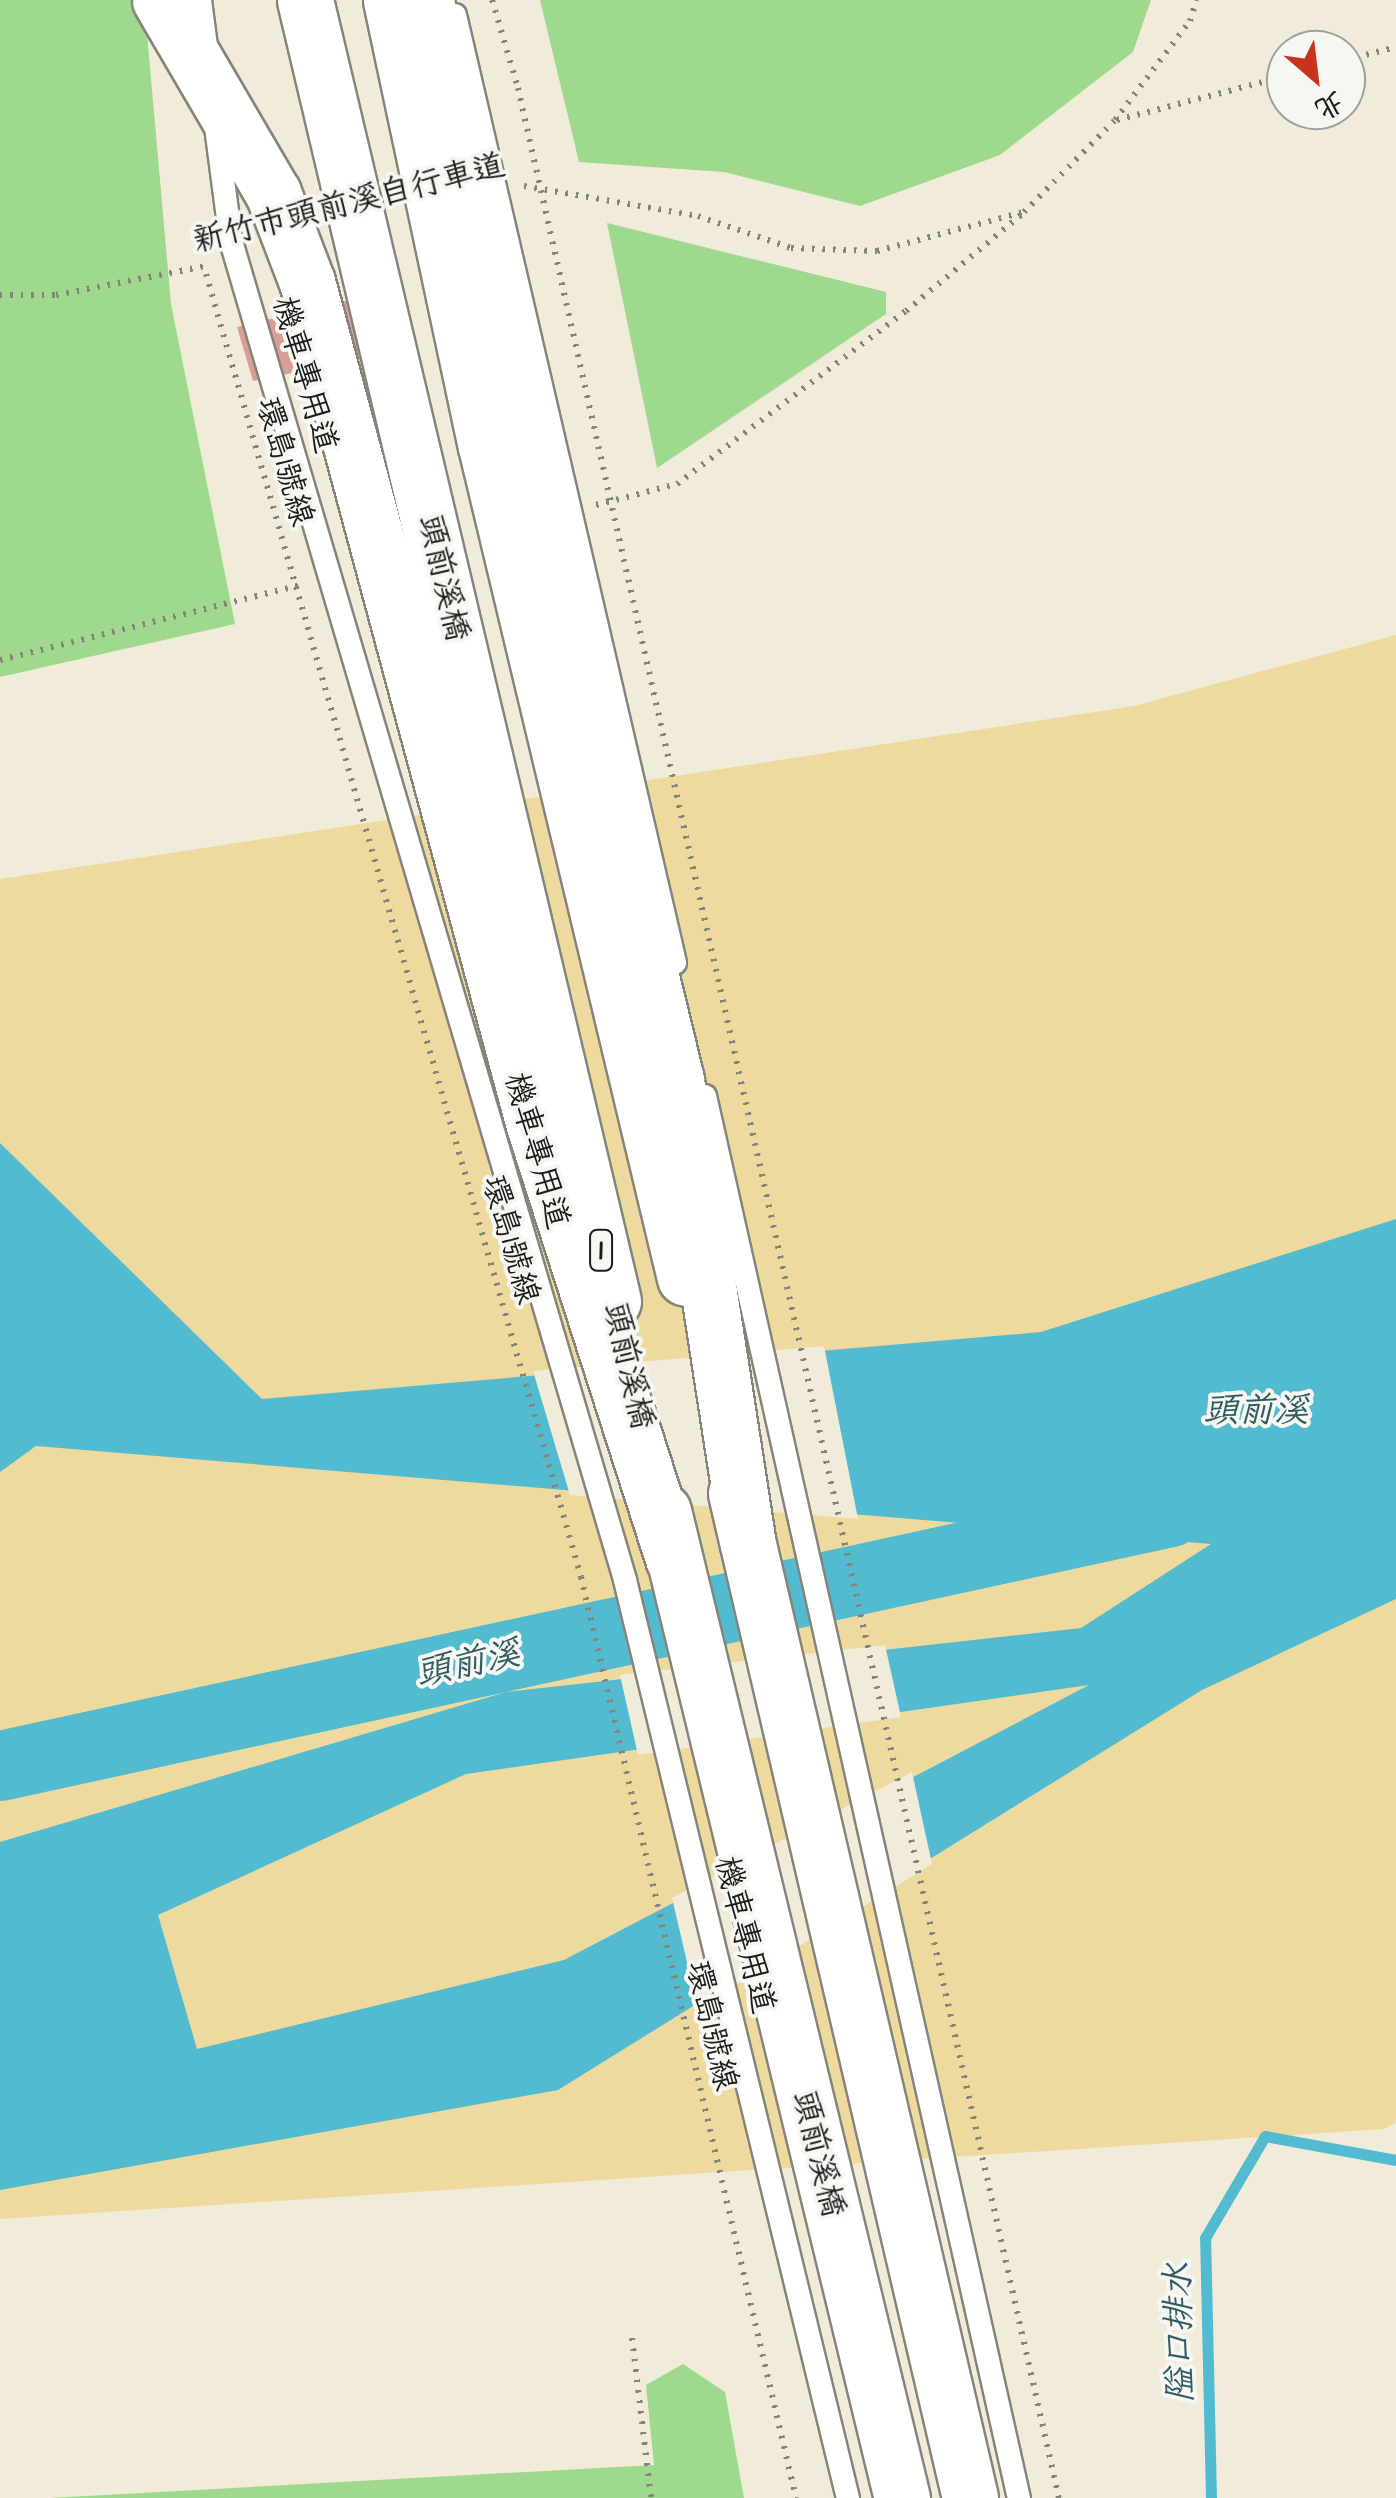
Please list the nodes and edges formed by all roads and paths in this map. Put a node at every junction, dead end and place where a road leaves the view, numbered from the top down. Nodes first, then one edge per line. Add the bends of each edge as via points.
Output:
1 (160, 0) edge
2 (200, 0) edge
3 (305, 0) edge
4 (390, 0) edge
5 (426, 0) edge
6 (452, 0) edge
7 (492, 0) edge
8 (1196, 0) edge
9 (1396, 47) edge
10 (1366, 55) edge
11 (1266, 81) edge
12 (1116, 120) junction
13 (510, 190) dead end
14 (202, 246) dead end
15 (210, 266) dead end
16 (0, 295) edge
17 (681, 991) dead end
18 (690, 1029) dead end
19 (748, 1541) junction
20 (674, 1558) junction
21 (632, 2338) dead end
22 (651, 2498) edge
23 (796, 2498) edge
24 (848, 2498) edge
25 (902, 2498) edge
26 (970, 2498) edge
27 (1019, 2498) edge
28 (1059, 2498) edge

1 - 20 main road, bridge via 273,193 307,282 533,1122
2 - 24 lane, 機車專用道, bridge via 230,240 625,1580
3 - 20 main road, 頭前溪橋 / 1, bridge
4 - 19 main road, bridge via 486,446
5 - 19 main road, bridge via 468,224 676,1080
6 - 17 lane, bridge
7 - 28 path, bridge via 523,107
8 - 12 path, 新竹市頭前溪自行車道 via 1190,21
9 - 10 path
11 - 12 path
12 - 13 path, 新竹市頭前溪自行車道 via 1024,212 877,251 792,248 698,216 529,185
14 - 23 path, 環島1號線, bridge via 207,284 581,1578
15 - 16 path, 新竹市頭前溪自行車道 via 56,295
18 - 27 lane, bridge
19 - 26 main road, bridge
20 - 25 main road, 頭前溪橋 / 1, bridge
21 - 22 path

